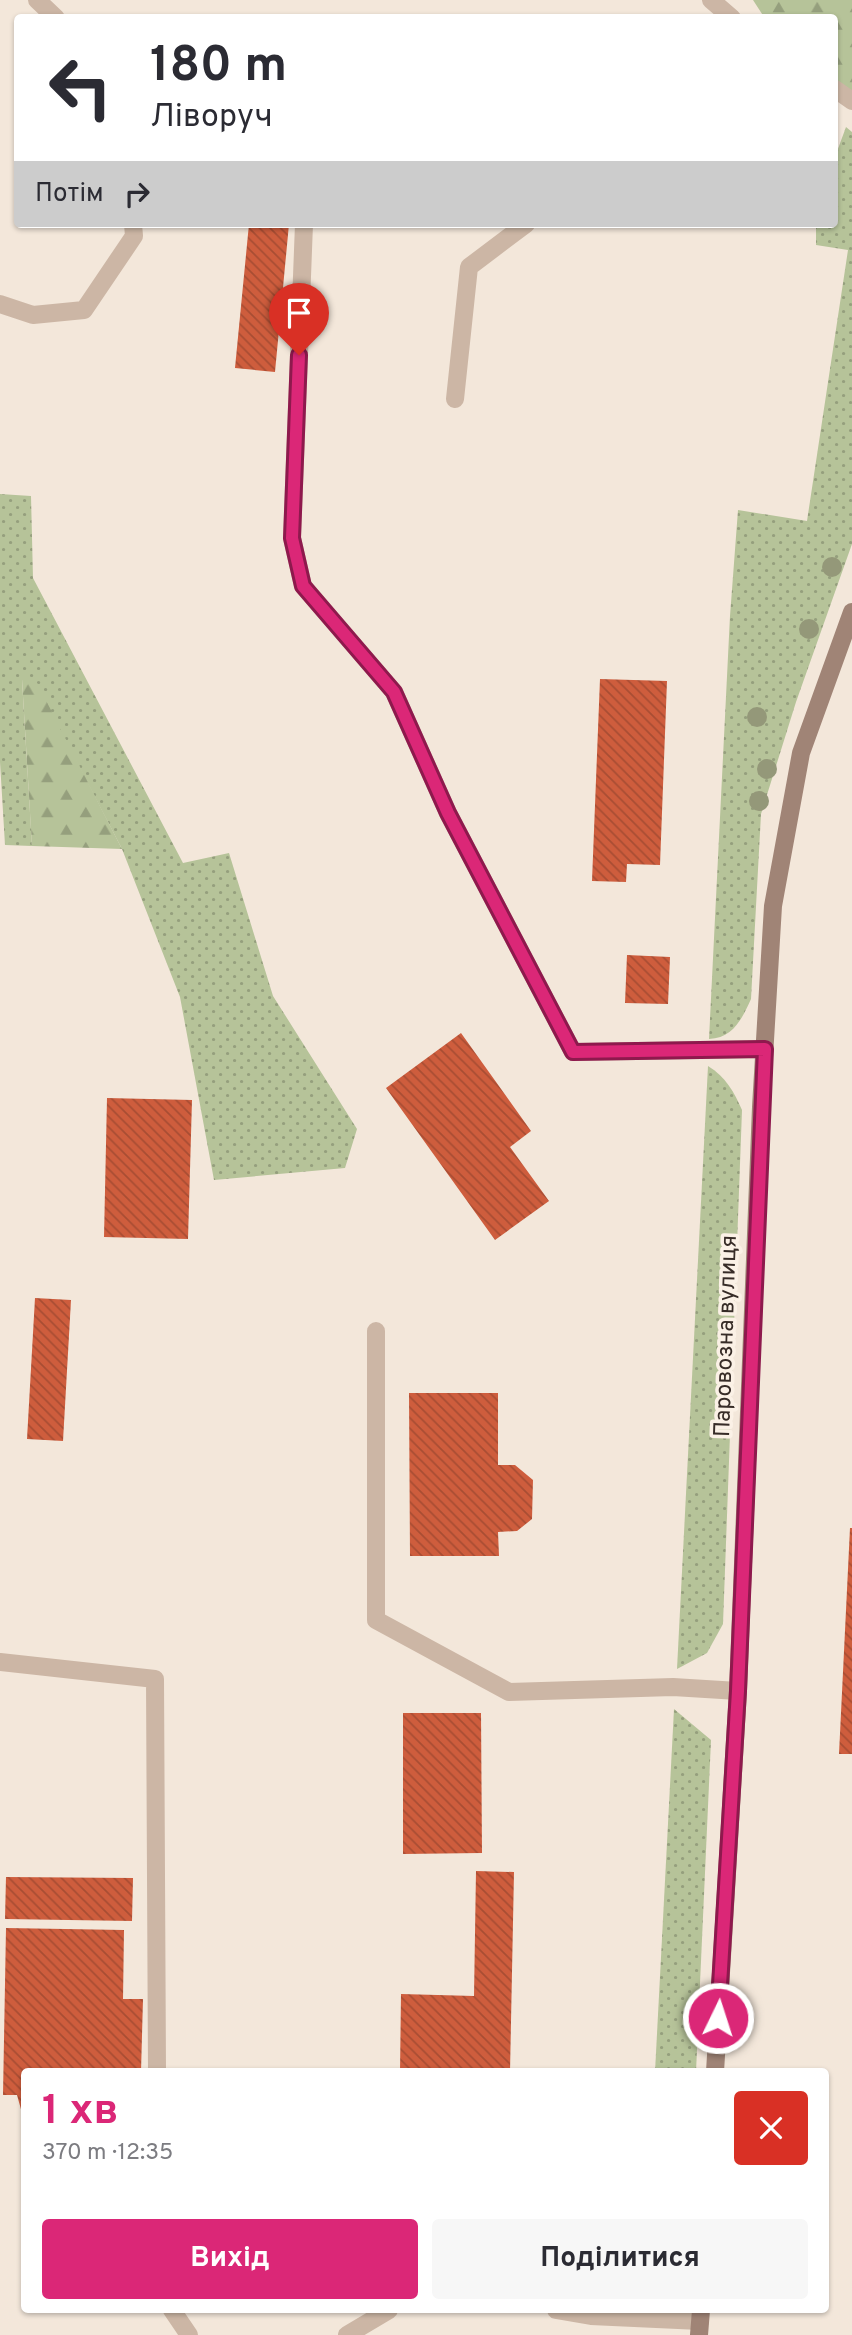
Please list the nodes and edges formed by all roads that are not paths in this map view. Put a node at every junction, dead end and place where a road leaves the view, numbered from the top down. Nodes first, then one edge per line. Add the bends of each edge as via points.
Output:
1 (37, 0) edge
2 (711, 0) edge
3 (52, 14) edge
4 (727, 14) edge
5 (133, 228) edge
6 (304, 228) edge
7 (521, 228) edge
8 (0, 304) edge
9 (455, 399) dead end
10 (852, 612) edge
11 (765, 1049) junction
12 (376, 1331) dead end
13 (0, 1662) edge
14 (738, 1691) junction
15 (157, 2068) edge
16 (715, 2068) edge
17 (174, 2313) edge
18 (384, 2313) edge
19 (574, 2313) edge
20 (700, 2322) edge
21 (189, 2335) edge
22 (347, 2335) edge

1 - 3 street
2 - 4 street
5 - 8 street via 134,236 83,310 33,315
6 - 11 street via 292,538 303,586 394,692 448,813 573,1052
7 - 9 street via 469,268
10 - 11 main road, Паровозна вулиця via 801,753 773,906
11 - 14 main road, Паровозна вулиця
12 - 14 street via 376,1620 509,1692 674,1687
13 - 15 street via 155,1679
14 - 16 main road, Паровозна вулиця
17 - 21 street
18 - 22 street
19 - 20 street

